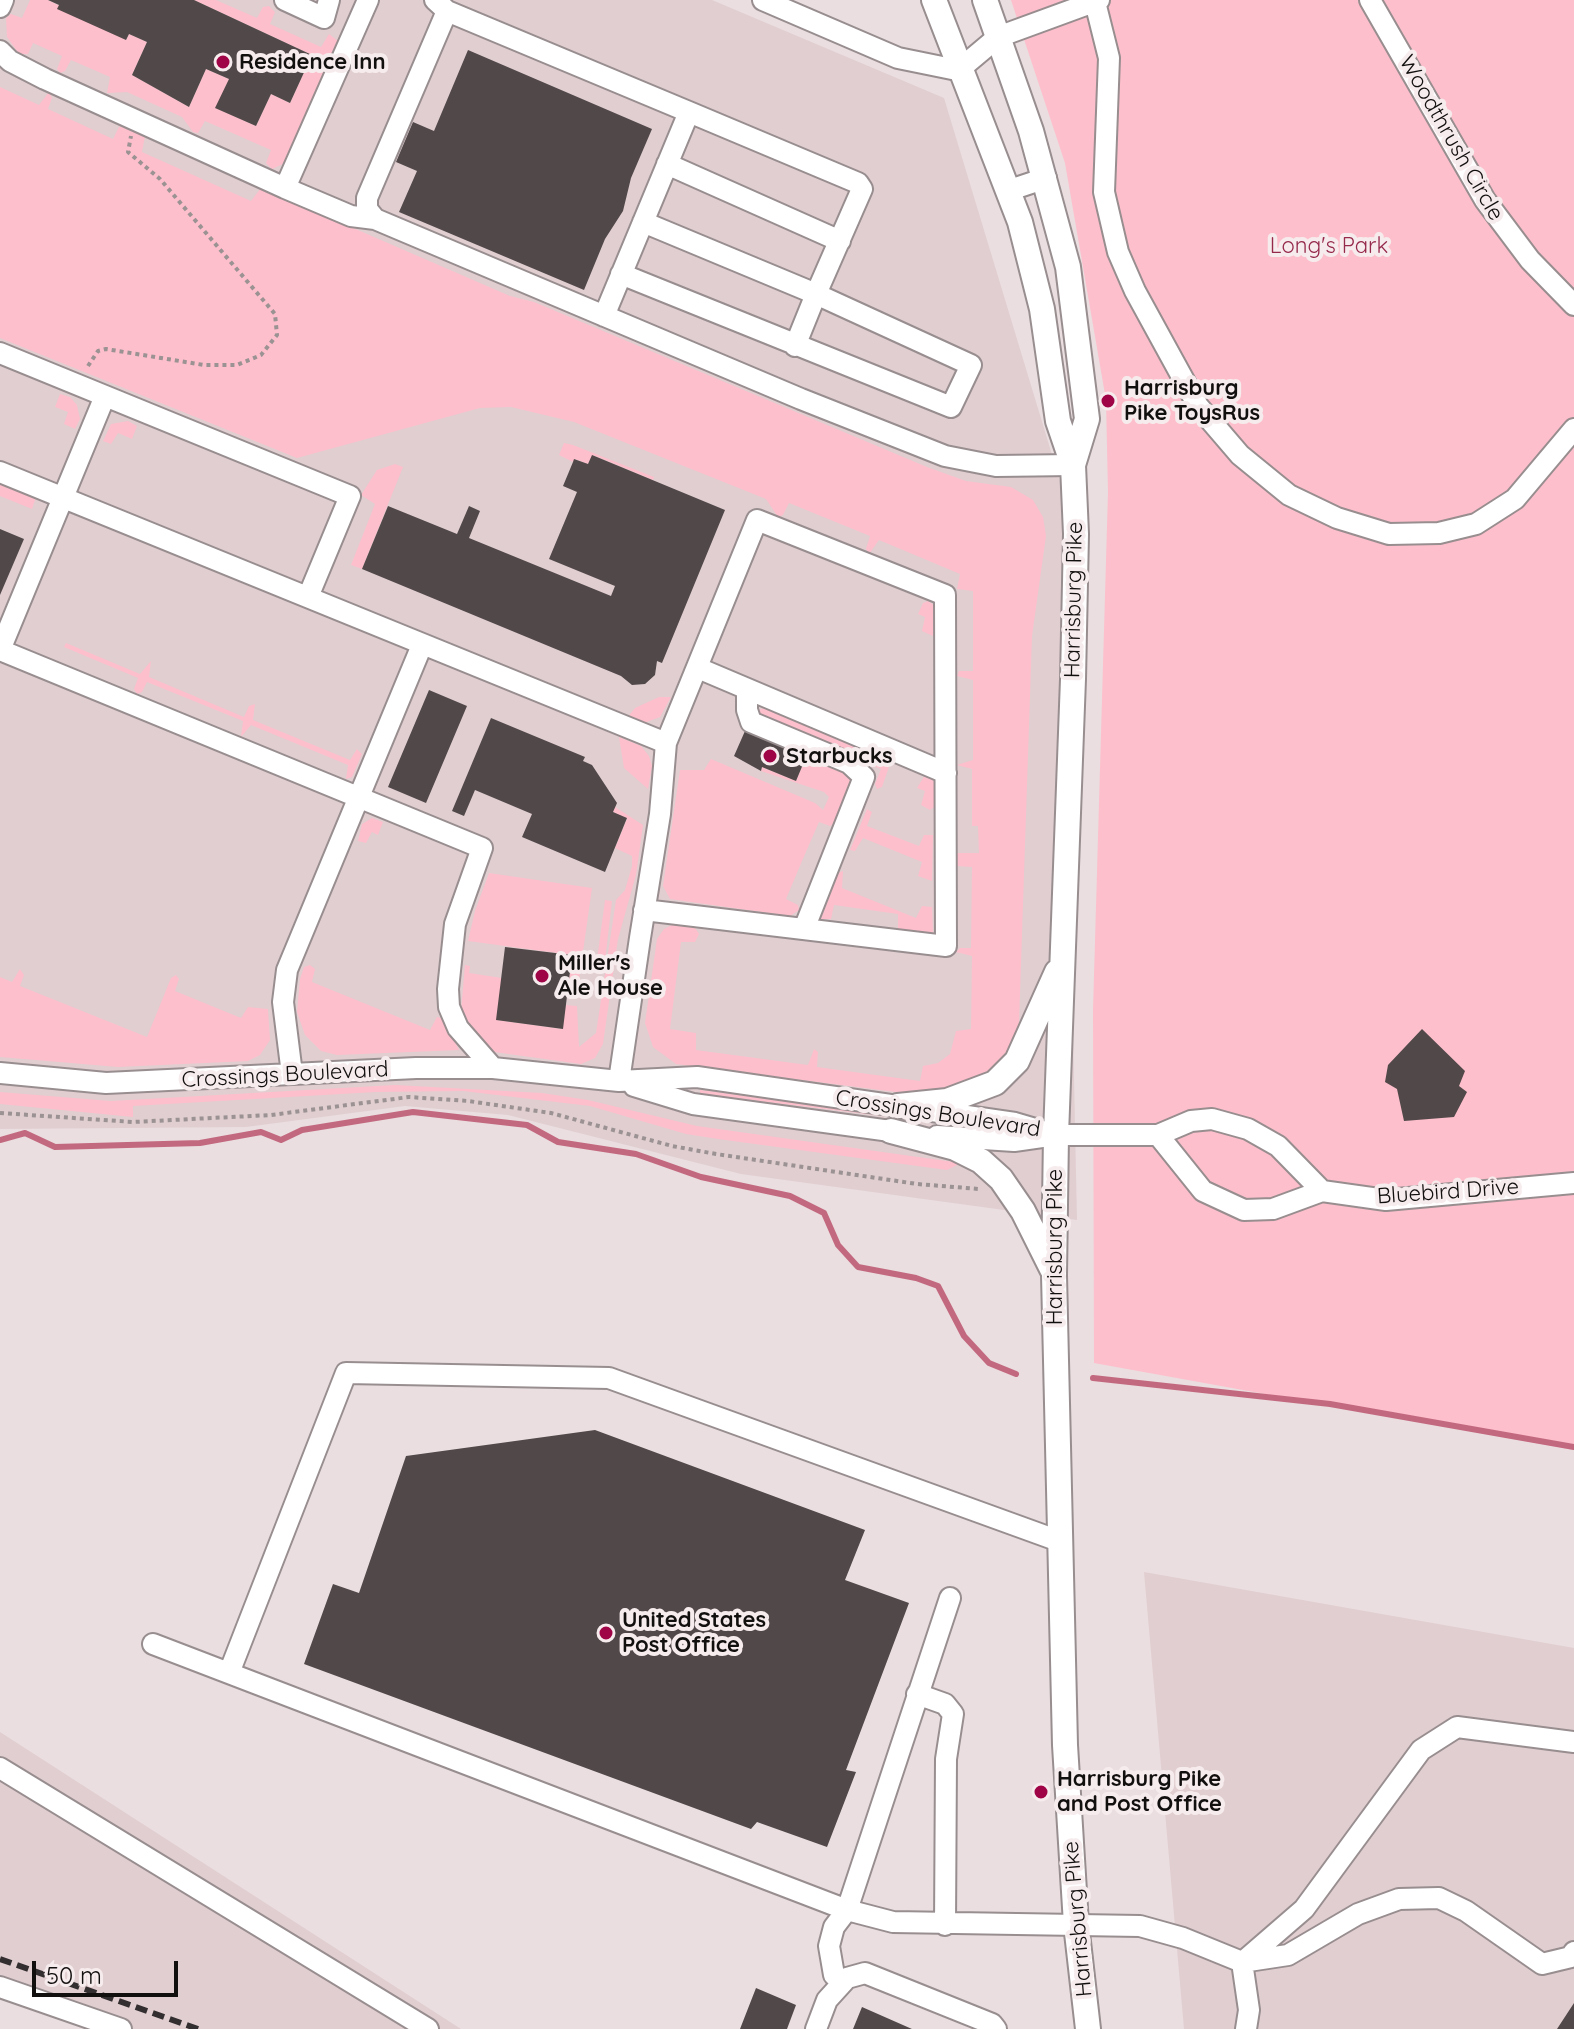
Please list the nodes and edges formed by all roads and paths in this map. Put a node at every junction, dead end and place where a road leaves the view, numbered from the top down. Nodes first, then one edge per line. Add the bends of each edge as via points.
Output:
1 (3, 0) edge
2 (285, 0) edge
3 (368, 0) edge
4 (763, 0) edge
5 (934, 0) edge
6 (985, 0) edge
7 (1370, 0) edge
8 (1097, 1) edge
9 (441, 6) edge
10 (0, 7) edge
11 (326, 9) edge
12 (353, 33) junction
13 (998, 37) junction
14 (0, 51) edge
15 (961, 68) junction
16 (689, 112) junction
17 (134, 131) dead end
18 (667, 164) junction
19 (1046, 178) junction
20 (285, 188) junction
21 (1010, 190) junction
22 (375, 219) junction
23 (643, 222) junction
24 (840, 241) junction
25 (621, 274) junction
26 (816, 294) junction
27 (1574, 305) edge
28 (604, 316) junction
29 (795, 346) junction
30 (0, 353) edge
31 (88, 366) dead end
32 (105, 396) junction
33 (1574, 429) edge
34 (1073, 465) junction
35 (0, 472) edge
36 (63, 498) junction
37 (308, 597) junction
38 (422, 645) junction
39 (0, 650) edge
40 (698, 668) junction
41 (747, 689) junction
42 (666, 743) junction
43 (946, 773) junction
44 (360, 797) junction
45 (644, 910) junction
46 (804, 929) junction
47 (1062, 959) junction
48 (493, 1068) junction
49 (0, 1073) edge
50 (292, 1074) junction
51 (619, 1081) junction
52 (898, 1106) junction
53 (0, 1113) edge
54 (891, 1131) junction
55 (1056, 1135) junction
56 (1158, 1135) junction
57 (1574, 1183) edge
58 (989, 1189) dead end
59 (1322, 1191) junction
60 (1054, 1275) junction
61 (1059, 1541) junction
62 (950, 1598) dead end
63 (153, 1644) dead end
64 (229, 1673) junction
65 (917, 1694) junction
66 (1574, 1742) edge
67 (0, 1768) edge
68 (847, 1910) junction
69 (1076, 1924) junction
70 (945, 1925) junction
71 (1574, 1952) edge
72 (1242, 1962) junction
73 (842, 1983) junction
74 (0, 1987) edge
75 (121, 2029) edge
76 (428, 2029) edge
77 (816, 2029) edge
78 (996, 2029) edge
79 (1088, 2029) edge
80 (1246, 2029) edge

1 - 10 street
2 - 11 street
3 - 12 street
4 - 15 street via 898,58
5 - 15 main road, Harrisburg Pike
6 - 13 main road, Harrisburg Pike
7 - 27 street, Woodthrush Circle via 1485,200 1530,260
8 - 13 street
8 - 33 street via 1109,58 1104,192 1118,252 1198,406 1248,462 1289,495 1362,528 1389,534 1439,533 1476,524 1515,499
9 - 16 street
9 - 22 street via 367,198
11 - 12 street
12 - 20 street
13 - 15 street
13 - 19 main road, Harrisburg Pike
14 - 20 street via 45,79
15 - 21 main road, Harrisburg Pike
16 - 18 street
16 - 24 street via 858,183 862,189
17 - 31 path via 128,152 160,179 275,314 277,335 261,355 237,365 204,365 106,349 98,351
18 - 23 street
18 - 24 street
19 - 21 street
19 - 34 main road, Harrisburg Pike via 1068,267 1081,355 1087,419
20 - 22 street via 351,216
21 - 34 main road, Harrisburg Pike via 1042,309 1058,421
22 - 28 street
23 - 25 street
23 - 26 street
24 - 26 street
25 - 28 street
25 - 29 street
26 - 29 street
26 - 29 street via 971,365 951,407
28 - 34 street via 945,456 996,466
30 - 32 street
32 - 36 street
32 - 37 street via 350,496
34 - 47 main road, Harrisburg Pike via 1073,679
35 - 36 street
36 - 37 street
36 - 39 street
37 - 38 street
38 - 42 street
38 - 44 street
39 - 44 street
40 - 41 street
40 - 42 street
40 - 43 street via 757,520 945,595
41 - 43 street
41 - 46 street via 751,722 859,768 865,780
42 - 45 street
43 - 46 street via 946,946
44 - 48 street via 482,848 455,924 449,1007 465,1038
44 - 50 street via 283,986
45 - 46 street
45 - 51 street
47 - 52 main road via 1029,1036 1005,1074 976,1093
47 - 55 main road, Harrisburg Pike
48 - 50 street, Crossings Boulevard
48 - 51 street, Crossings Boulevard
49 - 50 street, Crossings Boulevard via 106,1083
51 - 52 street, Crossings Boulevard via 697,1077
51 - 54 street, Crossings Boulevard via 693,1104
52 - 55 street, Crossings Boulevard via 1015,1123
53 - 58 path via 133,1122 271,1115 409,1097 468,1101 551,1113 716,1154 917,1184
54 - 55 street, Crossings Boulevard via 1014,1141
54 - 60 main road via 955,1148 981,1161 1023,1211
55 - 56 street
55 - 60 main road, Harrisburg Pike
56 - 59 street via 1201,1118 1228,1122 1278,1146
56 - 59 street, Bluebird Drive via 1193,1182 1230,1206 1273,1209
57 - 59 street, Bluebird Drive via 1386,1200
60 - 61 main road, Harrisburg Pike
61 - 64 street via 609,1378 346,1373
61 - 69 main road, Harrisburg Pike
62 - 65 street
63 - 64 street
64 - 68 street
65 - 68 street
65 - 70 street via 945,1704 953,1714 946,1759
66 - 72 street via 1457,1727 1421,1750 1304,1909
67 - 76 street
68 - 70 street via 893,1922
68 - 73 street via 834,1927 829,1946 834,1975
69 - 70 street
69 - 72 street via 1162,1931
69 - 79 main road, Harrisburg Pike
71 - 72 street via 1542,1964 1439,1898 1399,1899 1358,1914 1288,1955
72 - 80 street via 1249,2010
73 - 77 street via 827,2000
73 - 78 street via 865,1973
74 - 75 street

